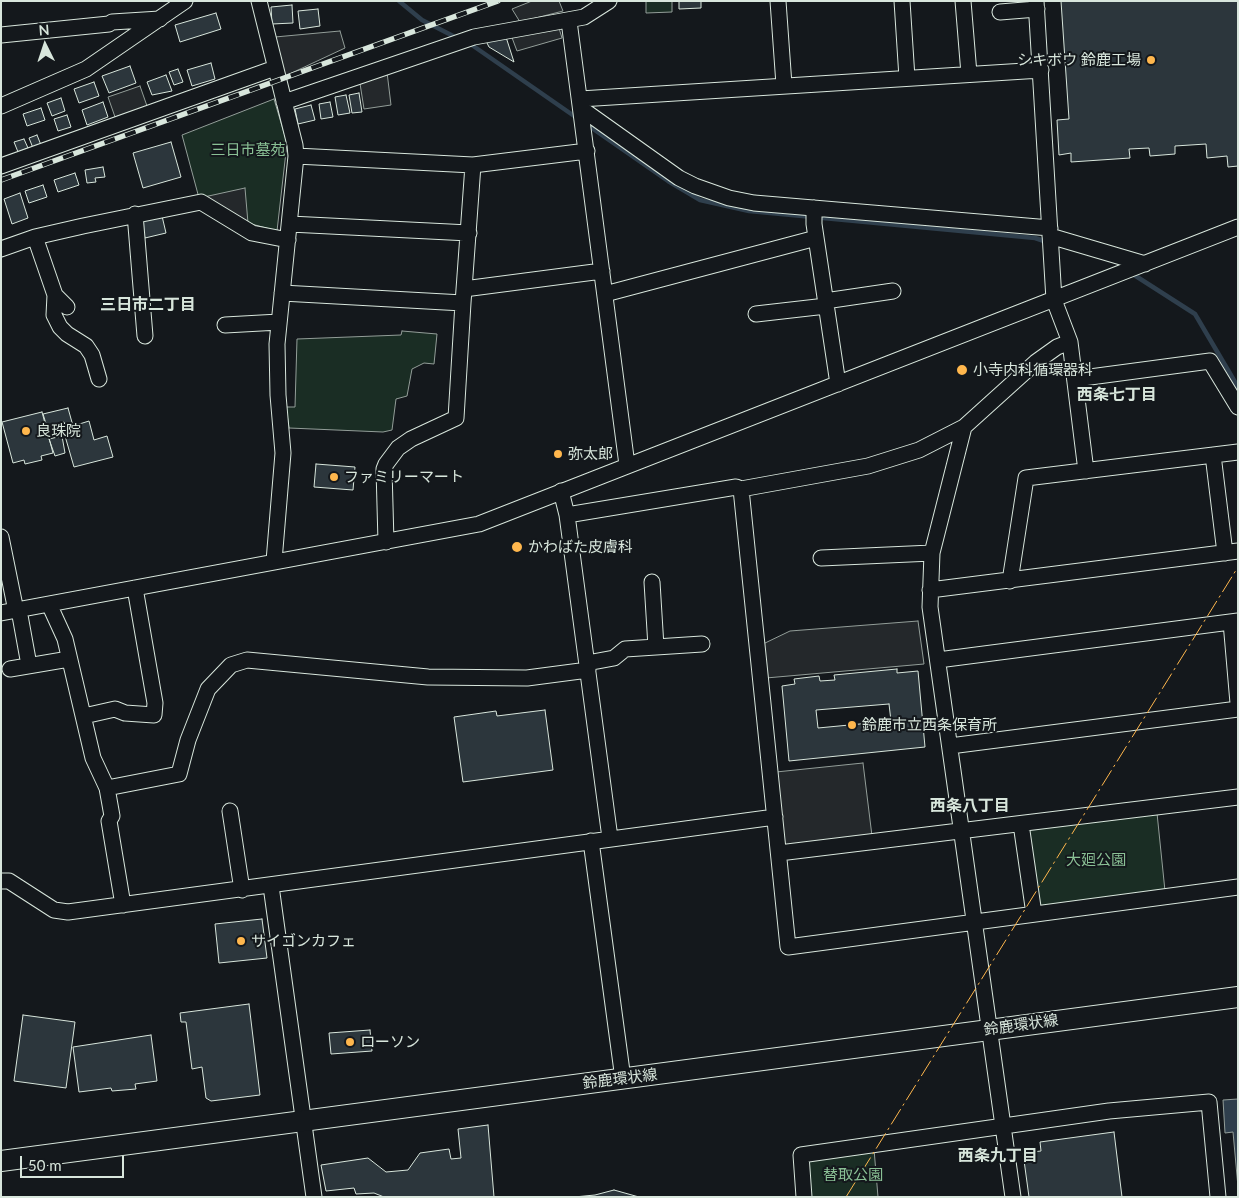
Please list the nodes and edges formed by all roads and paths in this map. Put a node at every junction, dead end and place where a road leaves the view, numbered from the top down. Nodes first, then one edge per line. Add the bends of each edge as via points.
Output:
1 (185, 1) edge
2 (259, 1) edge
3 (608, 1) edge
4 (778, 1) edge
5 (902, 1) edge
6 (963, 1) edge
7 (1036, 5) edge
8 (1000, 12) dead end
9 (161, 18) junction
10 (569, 21) junction
11 (1, 35) edge
12 (275, 68) junction
13 (1041, 70) junction
14 (969, 74) junction
15 (907, 78) junction
16 (784, 85) junction
17 (284, 102) junction
18 (1, 106) edge
19 (582, 114) junction
20 (587, 151) junction
21 (296, 156) junction
22 (473, 165) junction
23 (1, 166) edge
24 (814, 208) junction
25 (135, 214) junction
26 (290, 224) junction
27 (1238, 227) edge
28 (815, 231) junction
29 (469, 233) junction
30 (1050, 237) junction
31 (35, 238) junction
32 (288, 240) junction
33 (1, 250) edge
34 (1145, 264) junction
35 (602, 272) junction
36 (893, 291) dead end
37 (282, 293) junction
38 (605, 294) junction
39 (55, 295) junction
40 (464, 296) junction
41 (1054, 300) junction
42 (826, 304) junction
43 (67, 307) dead end
44 (756, 314) dead end
45 (279, 322) junction
46 (225, 325) dead end
47 (145, 336) dead end
48 (1070, 342) junction
49 (99, 379) dead end
50 (1075, 379) junction
51 (838, 384) junction
52 (1238, 407) edge
53 (964, 427) junction
54 (1238, 452) edge
55 (1213, 455) junction
56 (627, 465) junction
57 (1086, 471) junction
58 (741, 489) junction
59 (561, 491) junction
60 (567, 515) junction
61 (1, 537) edge
62 (386, 542) junction
63 (1231, 552) edge
64 (932, 553) junction
65 (821, 558) dead end
66 (274, 561) junction
67 (1010, 581) junction
68 (652, 582) dead end
69 (135, 588) junction
70 (930, 590) junction
71 (49, 604) junction
72 (12, 611) edge
73 (1234, 622) edge
74 (702, 644) dead end
75 (656, 647) junction
76 (69, 660) junction
77 (938, 660) junction
78 (29, 666) junction
79 (588, 667) junction
80 (10, 669) dead end
81 (1238, 703) edge
82 (1238, 710) edge
83 (84, 716) junction
84 (950, 746) junction
85 (106, 788) junction
86 (1238, 797) edge
87 (230, 811) dead end
88 (775, 817) junction
89 (1021, 824) junction
90 (962, 831) junction
91 (610, 838) junction
92 (591, 841) junction
93 (779, 853) junction
94 (1, 881) edge
95 (271, 886) junction
96 (1238, 886) edge
97 (242, 890) junction
98 (123, 905) junction
99 (1034, 914) junction
100 (976, 921) junction
101 (1238, 996) edge
102 (991, 1029) junction
103 (623, 1079) junction
104 (304, 1120) junction
105 (1004, 1126) junction
106 (1, 1161) edge
107 (314, 1197) edge
108 (804, 1197) edge
109 (1013, 1197) edge
110 (1218, 1197) edge

1 - 9 street
2 - 12 street
3 - 10 street via 584,17
4 - 16 street
5 - 15 street
6 - 14 street
7 - 8 street
7 - 13 street
9 - 11 street
9 - 18 street via 86,69
10 - 17 street via 474,37
10 - 19 street
12 - 17 street
12 - 23 street
13 - 14 street
13 - 30 street
14 - 15 street
15 - 16 street
16 - 19 street
17 - 21 street
19 - 20 street
19 - 24 street via 695,186 754,203
20 - 22 street
20 - 35 street
21 - 22 street
21 - 26 street
22 - 29 street
24 - 28 street
24 - 30 street
25 - 31 street
25 - 32 street via 201,202 252,233
25 - 47 street
26 - 29 street
26 - 32 street
27 - 34 street
28 - 38 street
28 - 42 street
29 - 40 street
30 - 34 street
30 - 41 street
31 - 33 street
31 - 39 street
32 - 37 street
34 - 41 street
35 - 38 street
35 - 40 street
36 - 42 street
37 - 40 street
37 - 45 street
38 - 56 street
39 - 43 street
39 - 49 street via 54,315 60,327 86,346
40 - 62 street via 456,418 411,439 398,448 386,464
41 - 48 street
41 - 51 street
42 - 44 street
42 - 51 street
45 - 46 street
45 - 66 street via 278,395 283,453
48 - 50 street
48 - 53 street via 1036,362
50 - 52 street via 1210,361
50 - 57 street
51 - 56 street
53 - 58 street via 919,450 868,466
53 - 64 street
54 - 55 street
55 - 57 street
55 - 63 street
56 - 59 street
57 - 67 street via 1026,478
58 - 60 street via 736,487
58 - 88 street
59 - 60 street
59 - 62 street via 479,524
60 - 79 street
61 - 72 street
62 - 66 street
63 - 67 street
64 - 65 street
64 - 70 street
66 - 69 street
67 - 70 street
68 - 75 street
69 - 71 street
69 - 83 street via 155,702 154,715 115,709
70 - 77 street
71 - 72 street
71 - 76 street via 65,639
72 - 78 street
73 - 77 street
73 - 81 street
74 - 75 street
75 - 79 street via 625,650 614,658
76 - 78 street
76 - 83 street
77 - 84 street
78 - 80 street
79 - 85 street via 527,678 428,677 247,660 231,665 208,689 179,774
79 - 91 street
82 - 84 street
83 - 85 street via 93,758
84 - 90 street
85 - 98 street
86 - 89 street
87 - 97 street
88 - 91 street
88 - 93 street
89 - 90 street
89 - 99 street
90 - 93 street
90 - 100 street
91 - 92 street
92 - 95 street
92 - 103 street
93 - 100 street via 788,947
94 - 98 street via 9,881 54,910 68,912
95 - 97 street
95 - 104 street
96 - 99 street
97 - 98 street
99 - 100 street
100 - 102 street
101 - 102 main road, 鈴鹿環状線
102 - 103 main road, 鈴鹿環状線
102 - 105 street
103 - 104 main road, 鈴鹿環状線
104 - 106 main road, 鈴鹿環状線
104 - 107 street
105 - 108 street via 801,1154
105 - 109 street
105 - 110 street via 1109,1111 1209,1102

